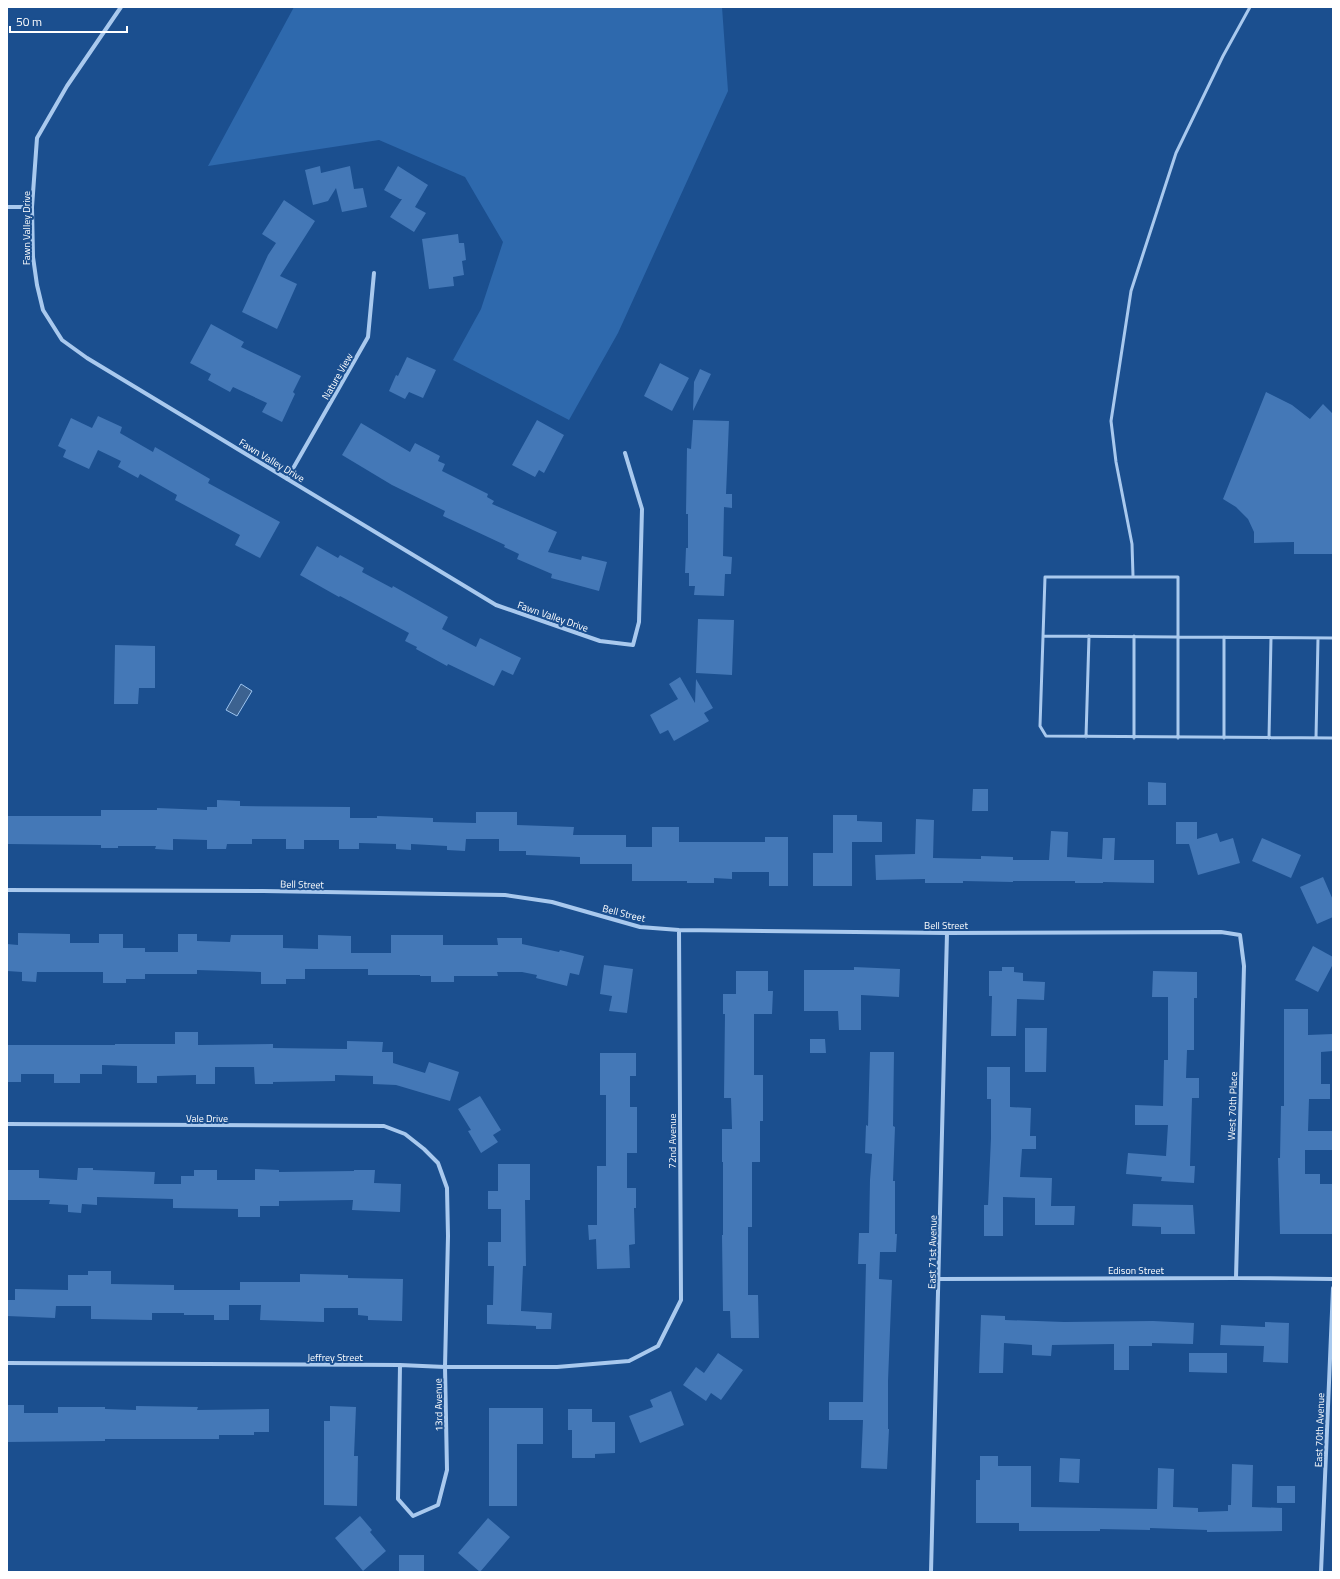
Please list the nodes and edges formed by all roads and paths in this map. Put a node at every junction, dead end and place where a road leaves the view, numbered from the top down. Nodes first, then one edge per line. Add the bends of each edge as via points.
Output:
1 (120, 7) edge
2 (1250, 7) edge
3 (7, 207) edge
4 (32, 207) junction
5 (374, 273) dead end
6 (625, 453) dead end
7 (287, 479) junction
8 (1133, 576) junction
9 (1042, 636) junction
10 (1089, 636) junction
11 (1134, 636) junction
12 (1178, 637) junction
13 (1224, 638) junction
14 (1271, 638) junction
15 (1318, 638) junction
16 (1333, 638) edge
17 (1086, 737) junction
18 (1134, 738) junction
19 (1178, 738) junction
20 (1224, 738) junction
21 (1269, 738) junction
22 (1316, 738) junction
23 (1333, 738) edge
24 (7, 890) edge
25 (679, 930) junction
26 (947, 933) junction
27 (1240, 935) joint
28 (7, 1124) edge
29 (405, 1134) joint
30 (1236, 1278) junction
31 (939, 1279) junction
32 (1333, 1279) edge
33 (1333, 1288) edge
34 (658, 1346) joint
35 (7, 1363) edge
36 (400, 1365) junction
37 (445, 1367) junction
38 (931, 1572) edge
39 (1321, 1572) edge

1 - 4 street, Fawn Valley Drive via 67,86 37,138
2 - 8 lane via 1176,153 1131,291 1111,421 1132,544
3 - 4 street
4 - 7 street, Fawn Valley Drive via 33,257 37,286 43,310 62,340 87,358
5 - 7 street, Nature View via 368,338
6 - 7 street, Fawn Valley Drive via 642,509 638,622 633,646 600,641 496,605
8 - 9 lane via 1045,577
8 - 12 lane via 1178,577
9 - 10 lane
9 - 17 lane via 1040,726 1046,736
10 - 11 lane
10 - 17 lane
11 - 12 lane
11 - 18 lane
12 - 13 lane
12 - 19 lane
13 - 14 lane
13 - 20 lane
14 - 15 lane
14 - 21 lane
15 - 16 lane
15 - 22 lane
17 - 18 lane
18 - 19 lane
19 - 20 lane
20 - 21 lane
21 - 22 lane
22 - 23 lane
24 - 25 street, Bell Street via 505,895 552,902 640,926
25 - 26 street, Bell Street
25 - 34 street, 72nd Avenue via 681,1300
26 - 27 street, Bell Street via 1221,932
26 - 31 street, East 71st Avenue
27 - 30 street, West 70th Place via 1244,966
28 - 29 street, Vale Drive via 384,1126
29 - 37 street, 13rd Avenue via 438,1163 447,1188
30 - 31 street, Edison Street
30 - 32 street, Edison Street
31 - 38 street, East 71st Avenue
33 - 39 street, East 70th Avenue
34 - 37 street, Jeffrey Street via 629,1362 557,1367
35 - 36 street, Jeffrey Street
36 - 37 street, Jeffrey Street
36 - 37 street, 13rd Avenue via 398,1499 413,1516 438,1505 447,1470

